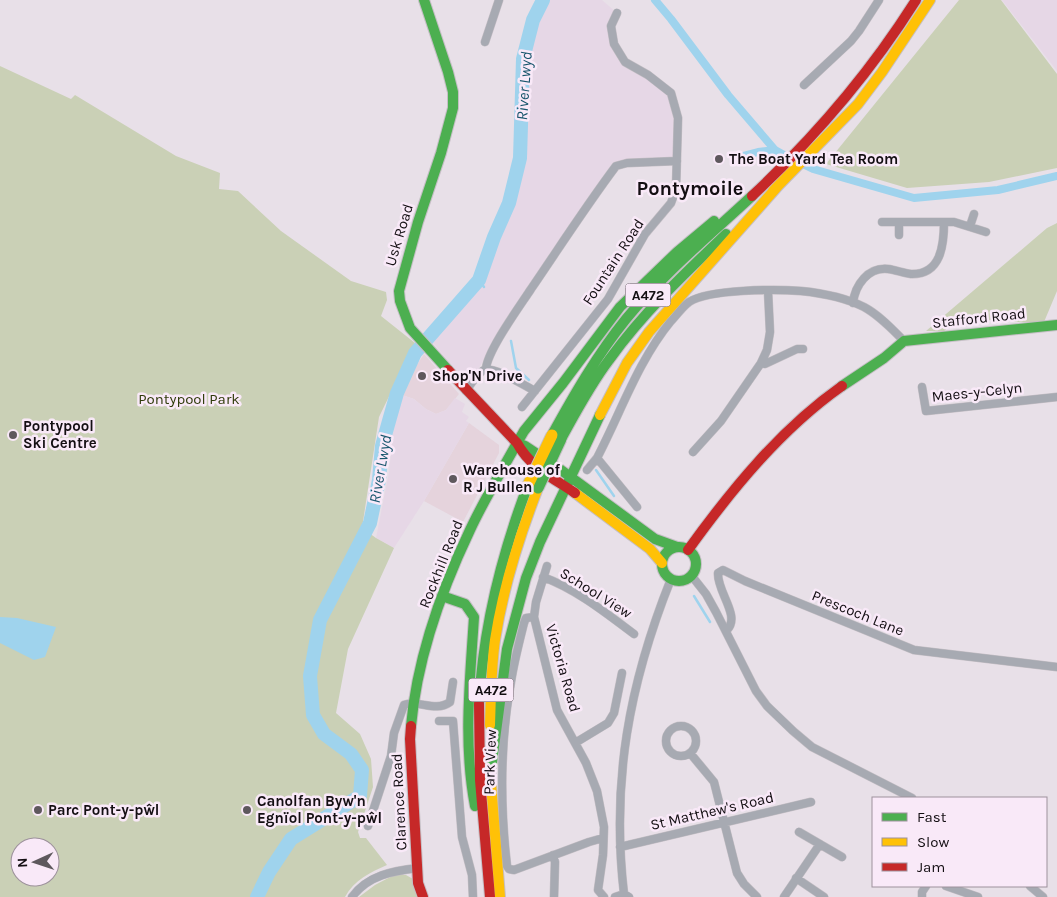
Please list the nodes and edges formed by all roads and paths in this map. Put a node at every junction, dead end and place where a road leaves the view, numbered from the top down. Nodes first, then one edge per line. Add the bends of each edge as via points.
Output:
1 (424, 0) edge
2 (499, 0) edge
3 (916, 0) edge
4 (930, 0) edge
5 (874, 1) edge
6 (617, 13) dead end
7 (485, 42) dead end
8 (804, 85) dead end
9 (805, 152) junction
10 (677, 161) junction
11 (774, 182) junction
12 (742, 205) junction
13 (974, 214) dead end
14 (882, 222) dead end
15 (900, 222) junction
16 (944, 222) junction
17 (970, 226) junction
18 (986, 232) dead end
19 (899, 235) dead end
20 (768, 291) junction
21 (853, 303) junction
22 (1057, 325) edge
23 (904, 341) junction
24 (802, 349) dead end
25 (761, 363) junction
26 (486, 369) junction
27 (922, 387) dead end
28 (466, 391) junction
29 (534, 391) junction
30 (1057, 396) edge
31 (522, 407) dead end
32 (557, 437) junction
33 (517, 443) junction
34 (693, 452) dead end
35 (598, 458) junction
36 (587, 470) dead end
37 (569, 482) junction
38 (533, 487) junction
39 (637, 507) dead end
40 (682, 548) junction
41 (662, 563) junction
42 (546, 566) dead end
43 (691, 575) junction
44 (543, 577) junction
45 (671, 579) junction
46 (442, 596) junction
47 (534, 617) junction
48 (727, 630) junction
49 (634, 634) dead end
50 (1057, 667) edge
51 (622, 673) dead end
52 (453, 682) dead end
53 (413, 704) junction
54 (439, 721) dead end
55 (574, 743) junction
56 (690, 753) dead end
57 (490, 777) junction
58 (910, 797) edge
59 (811, 802) dead end
60 (724, 822) junction
61 (482, 823) junction
62 (368, 826) dead end
63 (799, 832) dead end
64 (604, 838) junction
65 (820, 844) junction
66 (620, 847) junction
67 (553, 855) junction
68 (842, 857) dead end
69 (418, 868) junction
70 (796, 878) junction
71 (949, 887) edge
72 (1033, 888) edge
73 (626, 896) edge
74 (352, 897) edge
75 (423, 897) edge
76 (473, 897) edge
77 (490, 897) edge
78 (500, 897) edge
79 (554, 897) edge
80 (604, 897) edge
81 (615, 897) edge
82 (758, 897) edge
83 (784, 897) edge
84 (824, 897) edge
85 (978, 897) edge
86 (1030, 897) edge
87 (1043, 897) edge

1 - 28 main road, Usk Road via 448,72 453,108 398,291 407,323
2 - 7 street
3 - 9 main road, A472 via 868,71
4 - 9 main road, A472 via 858,104
5 - 8 street via 867,19 851,40
6 - 10 street, Fountain Road via 611,26 614,44 625,62 671,93 678,118
9 - 11 main road, A472
10 - 26 street via 616,166 508,325 488,359
10 - 29 street, Fountain Road via 676,189 671,203 646,234 608,299
11 - 12 main road, A472
11 - 32 main road, A472 via 687,270 618,349
11 - 37 main road via 632,355
12 - 32 main road, A472 via 639,304 570,400
12 - 33 main road, Rockhill Road via 715,221 677,252 620,306
13 - 17 street
14 - 15 street
15 - 16 street
15 - 19 street
16 - 17 street
16 - 21 street via 941,254 933,266 914,274 875,270 860,283
17 - 18 street
20 - 21 street via 802,291
20 - 25 street via 770,332
20 - 35 street via 708,295 689,302 666,328 642,364
21 - 23 street via 877,316
22 - 23 main road, Stafford Road
23 - 40 main road via 821,402 765,455
24 - 25 street
25 - 34 street via 721,421
26 - 28 street
26 - 29 street via 495,370
27 - 30 street, Maes-y-Celyn via 926,411
28 - 33 main road, Usk Road
29 - 31 street, Fountain Road
32 - 38 main road, A472, bridge
33 - 37 main road, Usk Road
33 - 46 main road, Rockhill Road via 470,530
35 - 36 street
35 - 39 street
37 - 40 main road via 655,539
37 - 41 main road via 650,549
37 - 57 main road via 540,542 516,612 506,658
38 - 57 main road, A472 via 504,593 495,641
38 - 61 main road, A472 via 501,562 483,652 479,715
40 - 41 main road via 668,550
40 - 43 main road via 695,560
41 - 45 main road via 664,572
42 - 44 street, Park View
43 - 45 main road via 684,580
43 - 48 street
44 - 47 street, Park View
44 - 49 street, School View via 581,596
45 - 66 street via 636,684 626,731 619,806
46 - 53 main road, Rockhill Road via 423,656
46 - 61 main road via 466,604 474,617 466,736 475,805
47 - 55 street, Victoria Road via 558,710
47 - 67 street, Park View via 526,618 524,623 511,682 505,726 502,829 510,869
48 - 50 street, Prescoch Lane via 732,617 717,582 718,573 723,570 914,650
48 - 58 street via 756,691 793,731 819,751
51 - 55 street via 614,713 608,723
52 - 53 street via 450,702 445,706
53 - 62 street via 404,706 394,733 391,756
53 - 69 main road, Clarence Road via 411,776
54 - 76 street via 453,721 462,837 472,875
55 - 64 street, Victoria Road via 594,781
56 - 60 street via 713,780
57 - 78 main road, A472
59 - 60 street, St Matthew's Road
60 - 66 street, St Matthew's Road
60 - 82 street via 737,873
61 - 77 main road, A472
63 - 65 street
64 - 67 street, Park View
64 - 80 street, Victoria Road via 598,890
65 - 68 street
65 - 70 street
66 - 73 street
67 - 79 street
69 - 74 street via 378,876
69 - 75 main road, Clarence Road via 418,883
70 - 83 street
70 - 84 street
71 - 85 street
72 - 86 street
72 - 87 street
73 - 81 street

